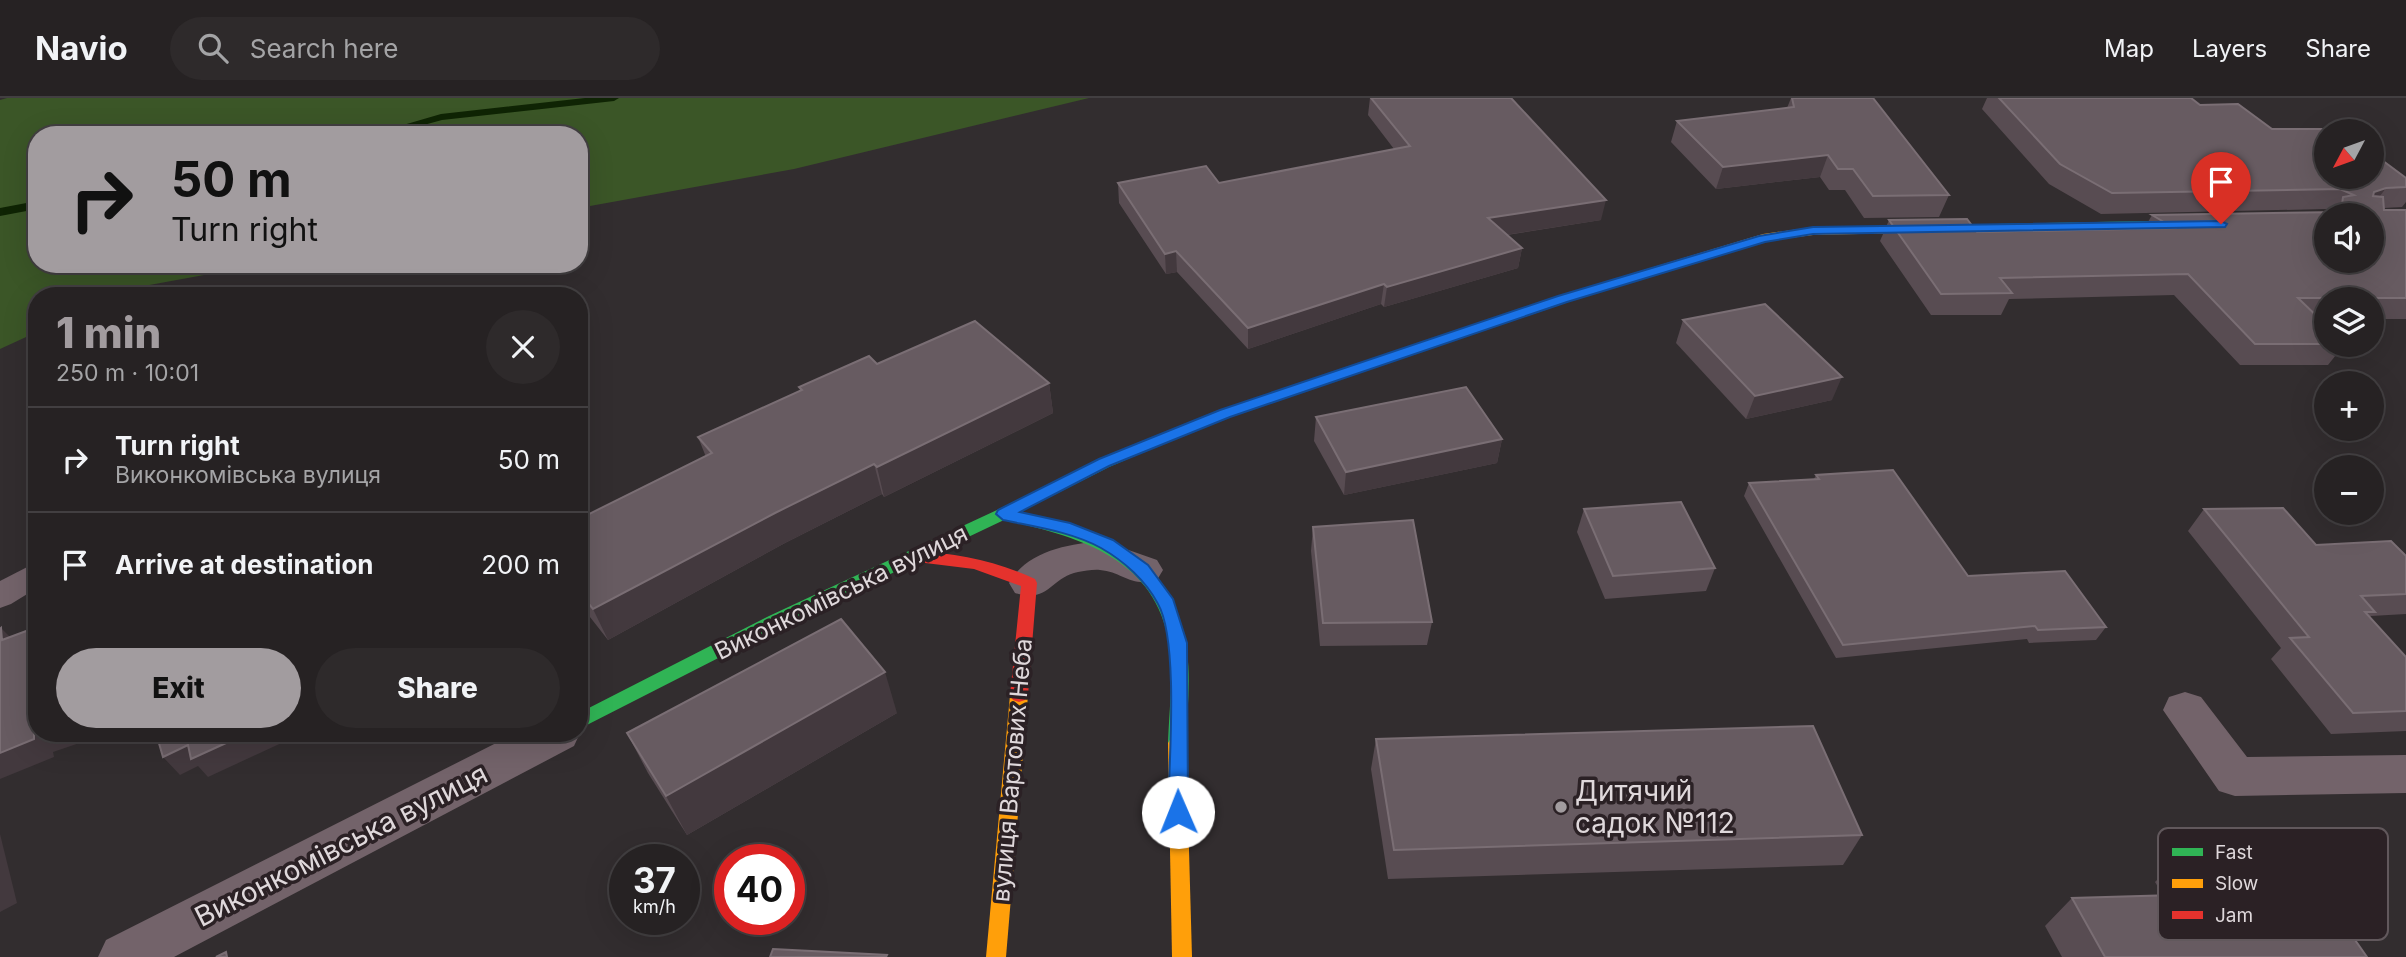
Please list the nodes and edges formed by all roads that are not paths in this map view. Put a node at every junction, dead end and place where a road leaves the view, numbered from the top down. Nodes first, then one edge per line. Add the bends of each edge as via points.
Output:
1 (2221, 224) edge
2 (1003, 514) junction
3 (910, 557) junction
4 (1143, 569) junction
5 (28, 579) edge
6 (1029, 583) junction
7 (0, 596) edge
8 (2185, 710) dead end
9 (588, 717) edge
10 (541, 742) edge
11 (2406, 774) edge
12 (124, 957) edge
13 (996, 957) edge
14 (1182, 957) edge

1 - 2 street, Виконкомівська вулиця via 1840,230 1763,238 1563,299 1225,413 1104,463
2 - 3 street, Виконкомівська вулиця
2 - 4 street via 1075,531 1107,544
3 - 6 street via 960,558 997,566
3 - 9 street, Виконкомівська вулиця
4 - 6 street via 1103,555 1065,559
4 - 14 street via 1167,603 1178,643
5 - 7 lane
6 - 13 street, вулиця Вартових Неба
8 - 11 street via 2235,777
10 - 12 street, Виконкомівська вулиця

